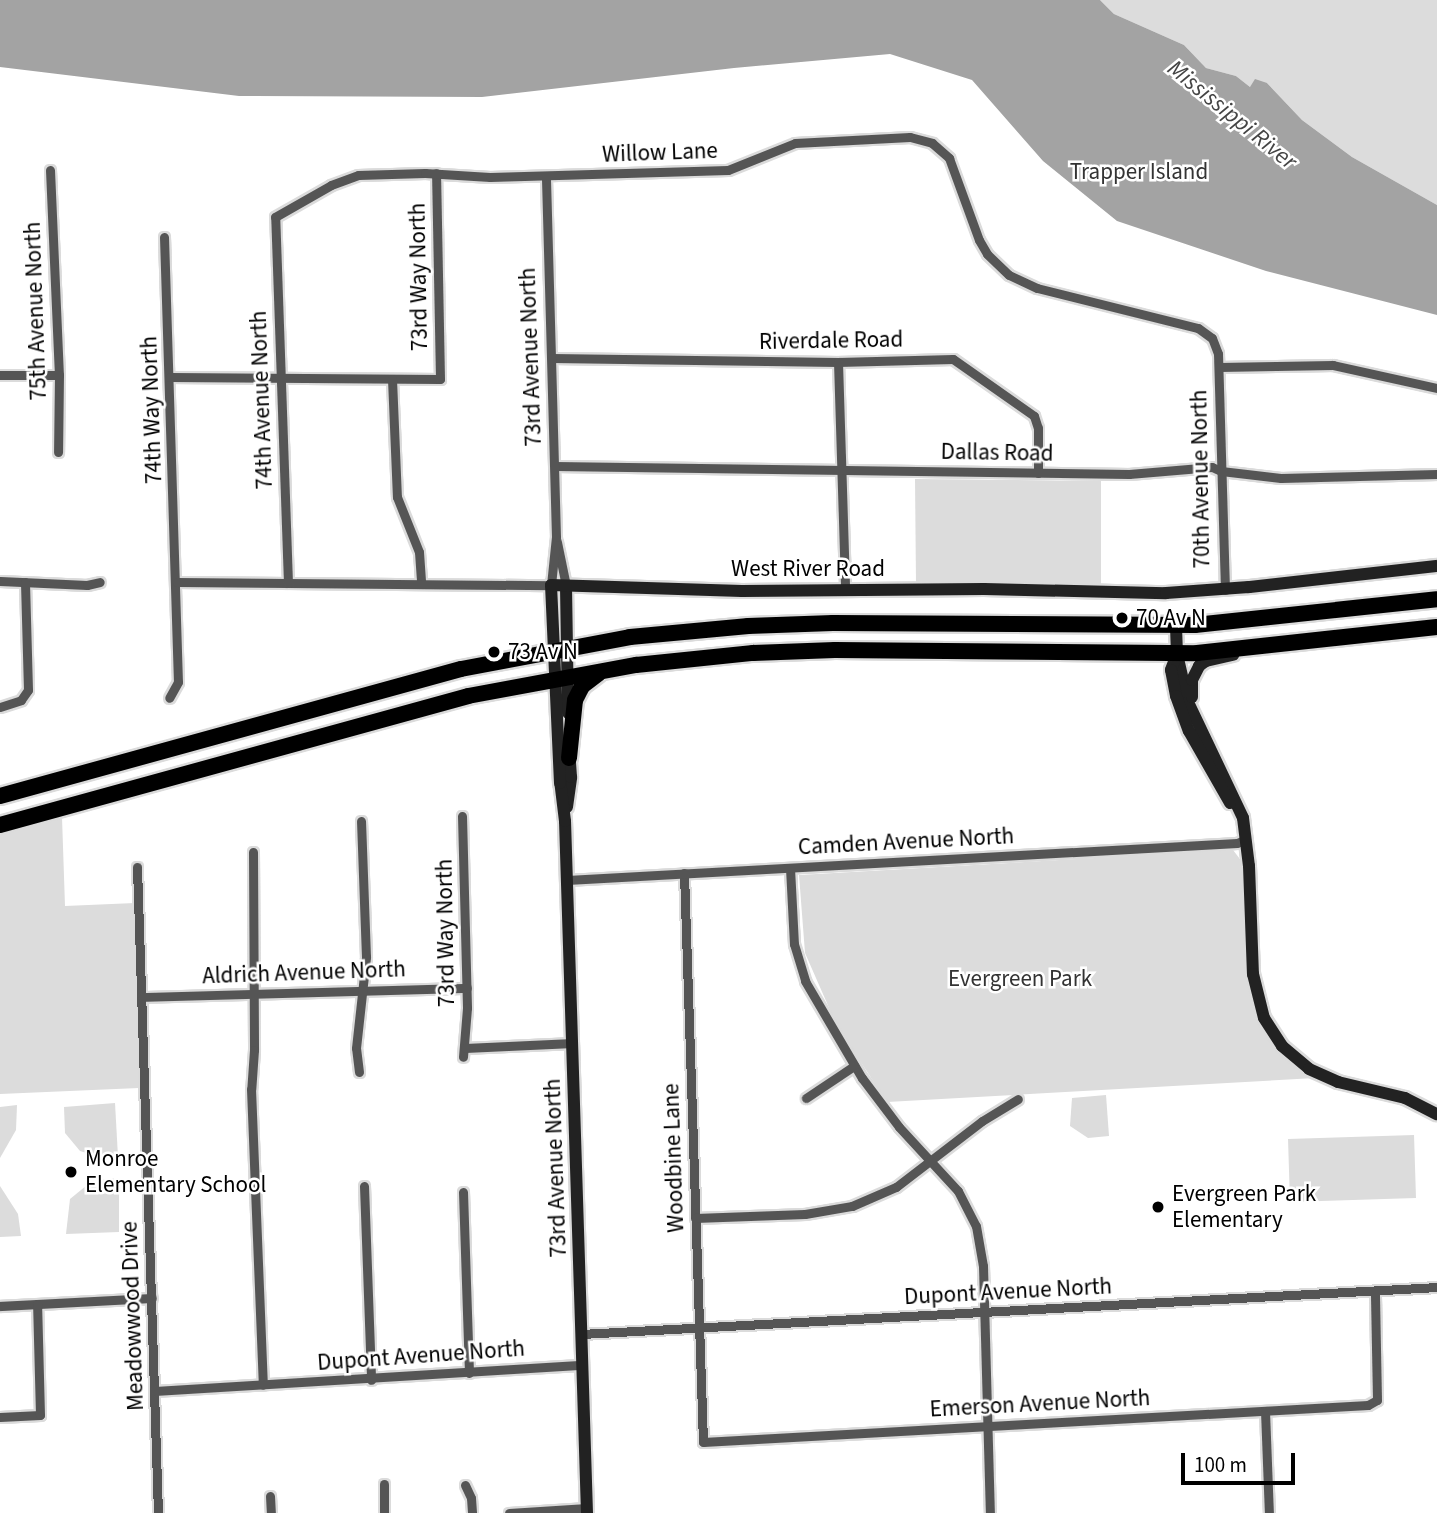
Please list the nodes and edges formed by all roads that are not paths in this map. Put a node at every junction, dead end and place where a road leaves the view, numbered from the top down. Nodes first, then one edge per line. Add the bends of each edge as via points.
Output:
1 (50, 170) dead end
2 (436, 173) junction
3 (546, 176) junction
4 (275, 217) joint
5 (164, 237) dead end
6 (552, 358) junction
7 (838, 362) junction
8 (1219, 367) junction
9 (0, 375) edge
10 (59, 375) junction
11 (170, 377) junction
12 (279, 377) junction
13 (392, 379) junction
14 (1437, 388) edge
15 (58, 452) dead end
16 (555, 466) junction
17 (842, 470) junction
18 (1221, 471) junction
19 (1038, 473) junction
20 (1437, 474) edge
21 (556, 537) junction
22 (1437, 566) edge
23 (0, 581) edge
24 (25, 582) junction
25 (100, 582) dead end
26 (177, 582) junction
27 (288, 583) junction
28 (421, 584) junction
29 (551, 585) junction
30 (566, 586) junction
31 (1224, 590) junction
32 (845, 591) junction
33 (1437, 599) edge
34 (1176, 625) junction
35 (1437, 627) edge
36 (560, 648) junction
37 (1261, 648) junction
38 (1177, 654) junction
39 (606, 670) junction
40 (561, 677) junction
41 (169, 698) dead end
42 (0, 707) edge
43 (1201, 732) junction
44 (569, 758) junction
45 (0, 796) edge
46 (462, 816) dead end
47 (361, 821) dead end
48 (565, 821) junction
49 (0, 825) edge
50 (1246, 839) junction
51 (253, 852) dead end
52 (137, 867) dead end
53 (790, 868) junction
54 (684, 873) junction
55 (567, 880) junction
56 (467, 988) junction
57 (363, 991) junction
58 (253, 996) junction
59 (142, 997) junction
60 (573, 1043) junction
61 (855, 1066) junction
62 (359, 1072) dead end
63 (806, 1098) dead end
64 (1018, 1099) dead end
65 (1437, 1114) edge
66 (930, 1161) junction
67 (365, 1186) dead end
68 (463, 1192) dead end
69 (695, 1218) junction
70 (1437, 1287) edge
71 (1375, 1290) junction
72 (152, 1298) junction
73 (37, 1304) junction
74 (0, 1306) edge
75 (984, 1312) junction
76 (699, 1328) junction
77 (581, 1334) junction
78 (582, 1365) junction
79 (469, 1373) junction
80 (371, 1380) junction
81 (263, 1385) junction
82 (155, 1391) junction
83 (1265, 1411) junction
84 (0, 1417) edge
85 (987, 1426) junction
86 (702, 1442) joint
87 (384, 1484) dead end
88 (465, 1485) dead end
89 (270, 1496) dead end
90 (587, 1511) edge
91 (158, 1513) edge
92 (271, 1513) edge
93 (384, 1513) edge
94 (472, 1513) edge
95 (509, 1513) edge
96 (990, 1513) edge
97 (1269, 1513) edge

1 - 10 street, 75th Avenue North
2 - 3 street, Willow Lane
2 - 4 street, Willow Lane via 344,179
2 - 13 street, 73rd Way North via 440,379
3 - 6 street, 73rd Avenue North
3 - 8 street, Willow Lane via 728,170 795,143 921,138 949,158 979,240 1009,275 1037,288 1198,328 1212,338
4 - 12 street, 74th Avenue North
5 - 11 street, 74th Way North
6 - 7 street, Riverdale Road
6 - 16 street, 73rd Avenue North
7 - 17 street
7 - 19 street, Riverdale Road via 943,358 962,364 1034,416
8 - 14 street via 1333,365
8 - 18 street, 70th Avenue North
9 - 10 street
10 - 15 street, 75th Avenue North
11 - 12 street
11 - 26 street, 74th Way North
12 - 13 street
12 - 27 street, 74th Avenue North
13 - 28 street, 73rd Way North via 397,497 419,552
16 - 17 street, Dallas Road
16 - 21 street, 73rd Avenue North
17 - 19 street, Dallas Road
17 - 32 street
18 - 19 street, Dallas Road via 1212,467 1129,474
18 - 20 street, Dallas Road via 1281,478
18 - 31 street, 70th Avenue North
21 - 29 street, 73rd Avenue North
21 - 30 street, 73rd Avenue North
22 - 31 street, West River Road
23 - 24 street
24 - 25 street
24 - 42 street via 29,683 21,700
26 - 27 street, West River Road
26 - 41 street, 74th Way North via 178,682
27 - 28 street, West River Road
28 - 29 street, West River Road
29 - 30 street, West River Road
29 - 36 street, 73rd Avenue North
30 - 32 street, West River Road
30 - 36 street, 73rd Avenue North
31 - 32 street, West River Road via 1135,594
33 - 34 highway
34 - 36 highway via 809,623 676,632
34 - 38 street
35 - 37 highway
36 - 40 street, 73rd Avenue North
36 - 45 highway via 461,669
37 - 38 highway
37 - 43 street via 1199,666 1191,688
38 - 39 highway via 827,651 723,656
38 - 43 street via 1188,702
38 - 50 street via 1171,670 1189,731 1230,801
39 - 40 highway
39 - 44 highway via 586,682 578,694
40 - 44 street, 73rd Avenue North
40 - 48 street, 73rd Avenue North via 560,783
40 - 49 highway via 468,696
43 - 50 street via 1243,818
44 - 48 street, 73rd Avenue North
46 - 56 street, 73rd Way North
47 - 57 street
48 - 55 street, 73rd Avenue North
50 - 53 street, Camden Avenue North
50 - 65 street via 1252,974 1257,1000 1272,1032 1294,1057 1325,1077 1405,1098
51 - 58 street
52 - 59 street, Meadowwood Drive
53 - 54 street, Camden Avenue North
53 - 61 street via 798,962
54 - 55 street, Camden Avenue North
54 - 69 street, Woodbine Lane
55 - 60 street, 73rd Avenue North
56 - 57 street, Aldrich Avenue North
56 - 60 street, 73rd Way North via 464,1052
57 - 58 street, Aldrich Avenue North
57 - 62 street via 356,1048
58 - 59 street, Aldrich Avenue North
58 - 81 street via 251,1089
59 - 72 street, Meadowwood Drive
60 - 77 street, 73rd Avenue North
61 - 63 street
61 - 66 street via 880,1104
64 - 66 street
66 - 69 street via 896,1187 852,1206 805,1214
66 - 75 street via 958,1192 976,1227
67 - 80 street
68 - 79 street
69 - 76 street, Woodbine Lane
70 - 71 street, Dupont Avenue North
71 - 75 street, Dupont Avenue North
71 - 83 street, Emerson Avenue North via 1377,1400 1368,1405
72 - 73 street
72 - 82 street, Meadowwood Drive
73 - 74 street
73 - 84 street via 40,1415
75 - 76 street, Dupont Avenue North
75 - 85 street
76 - 77 street, Dupont Avenue North
76 - 86 street, Woodbine Lane
77 - 78 street, 73rd Avenue North
78 - 79 street, Dupont Avenue North
78 - 90 street, 73rd Avenue North
79 - 80 street, Dupont Avenue North
80 - 81 street, Dupont Avenue North
81 - 82 street, Dupont Avenue North
82 - 91 street, Meadowwood Drive
83 - 85 street, Emerson Avenue North
83 - 97 street
85 - 86 street, Emerson Avenue North
85 - 96 street
87 - 93 street
88 - 94 street
89 - 92 street
90 - 95 street

